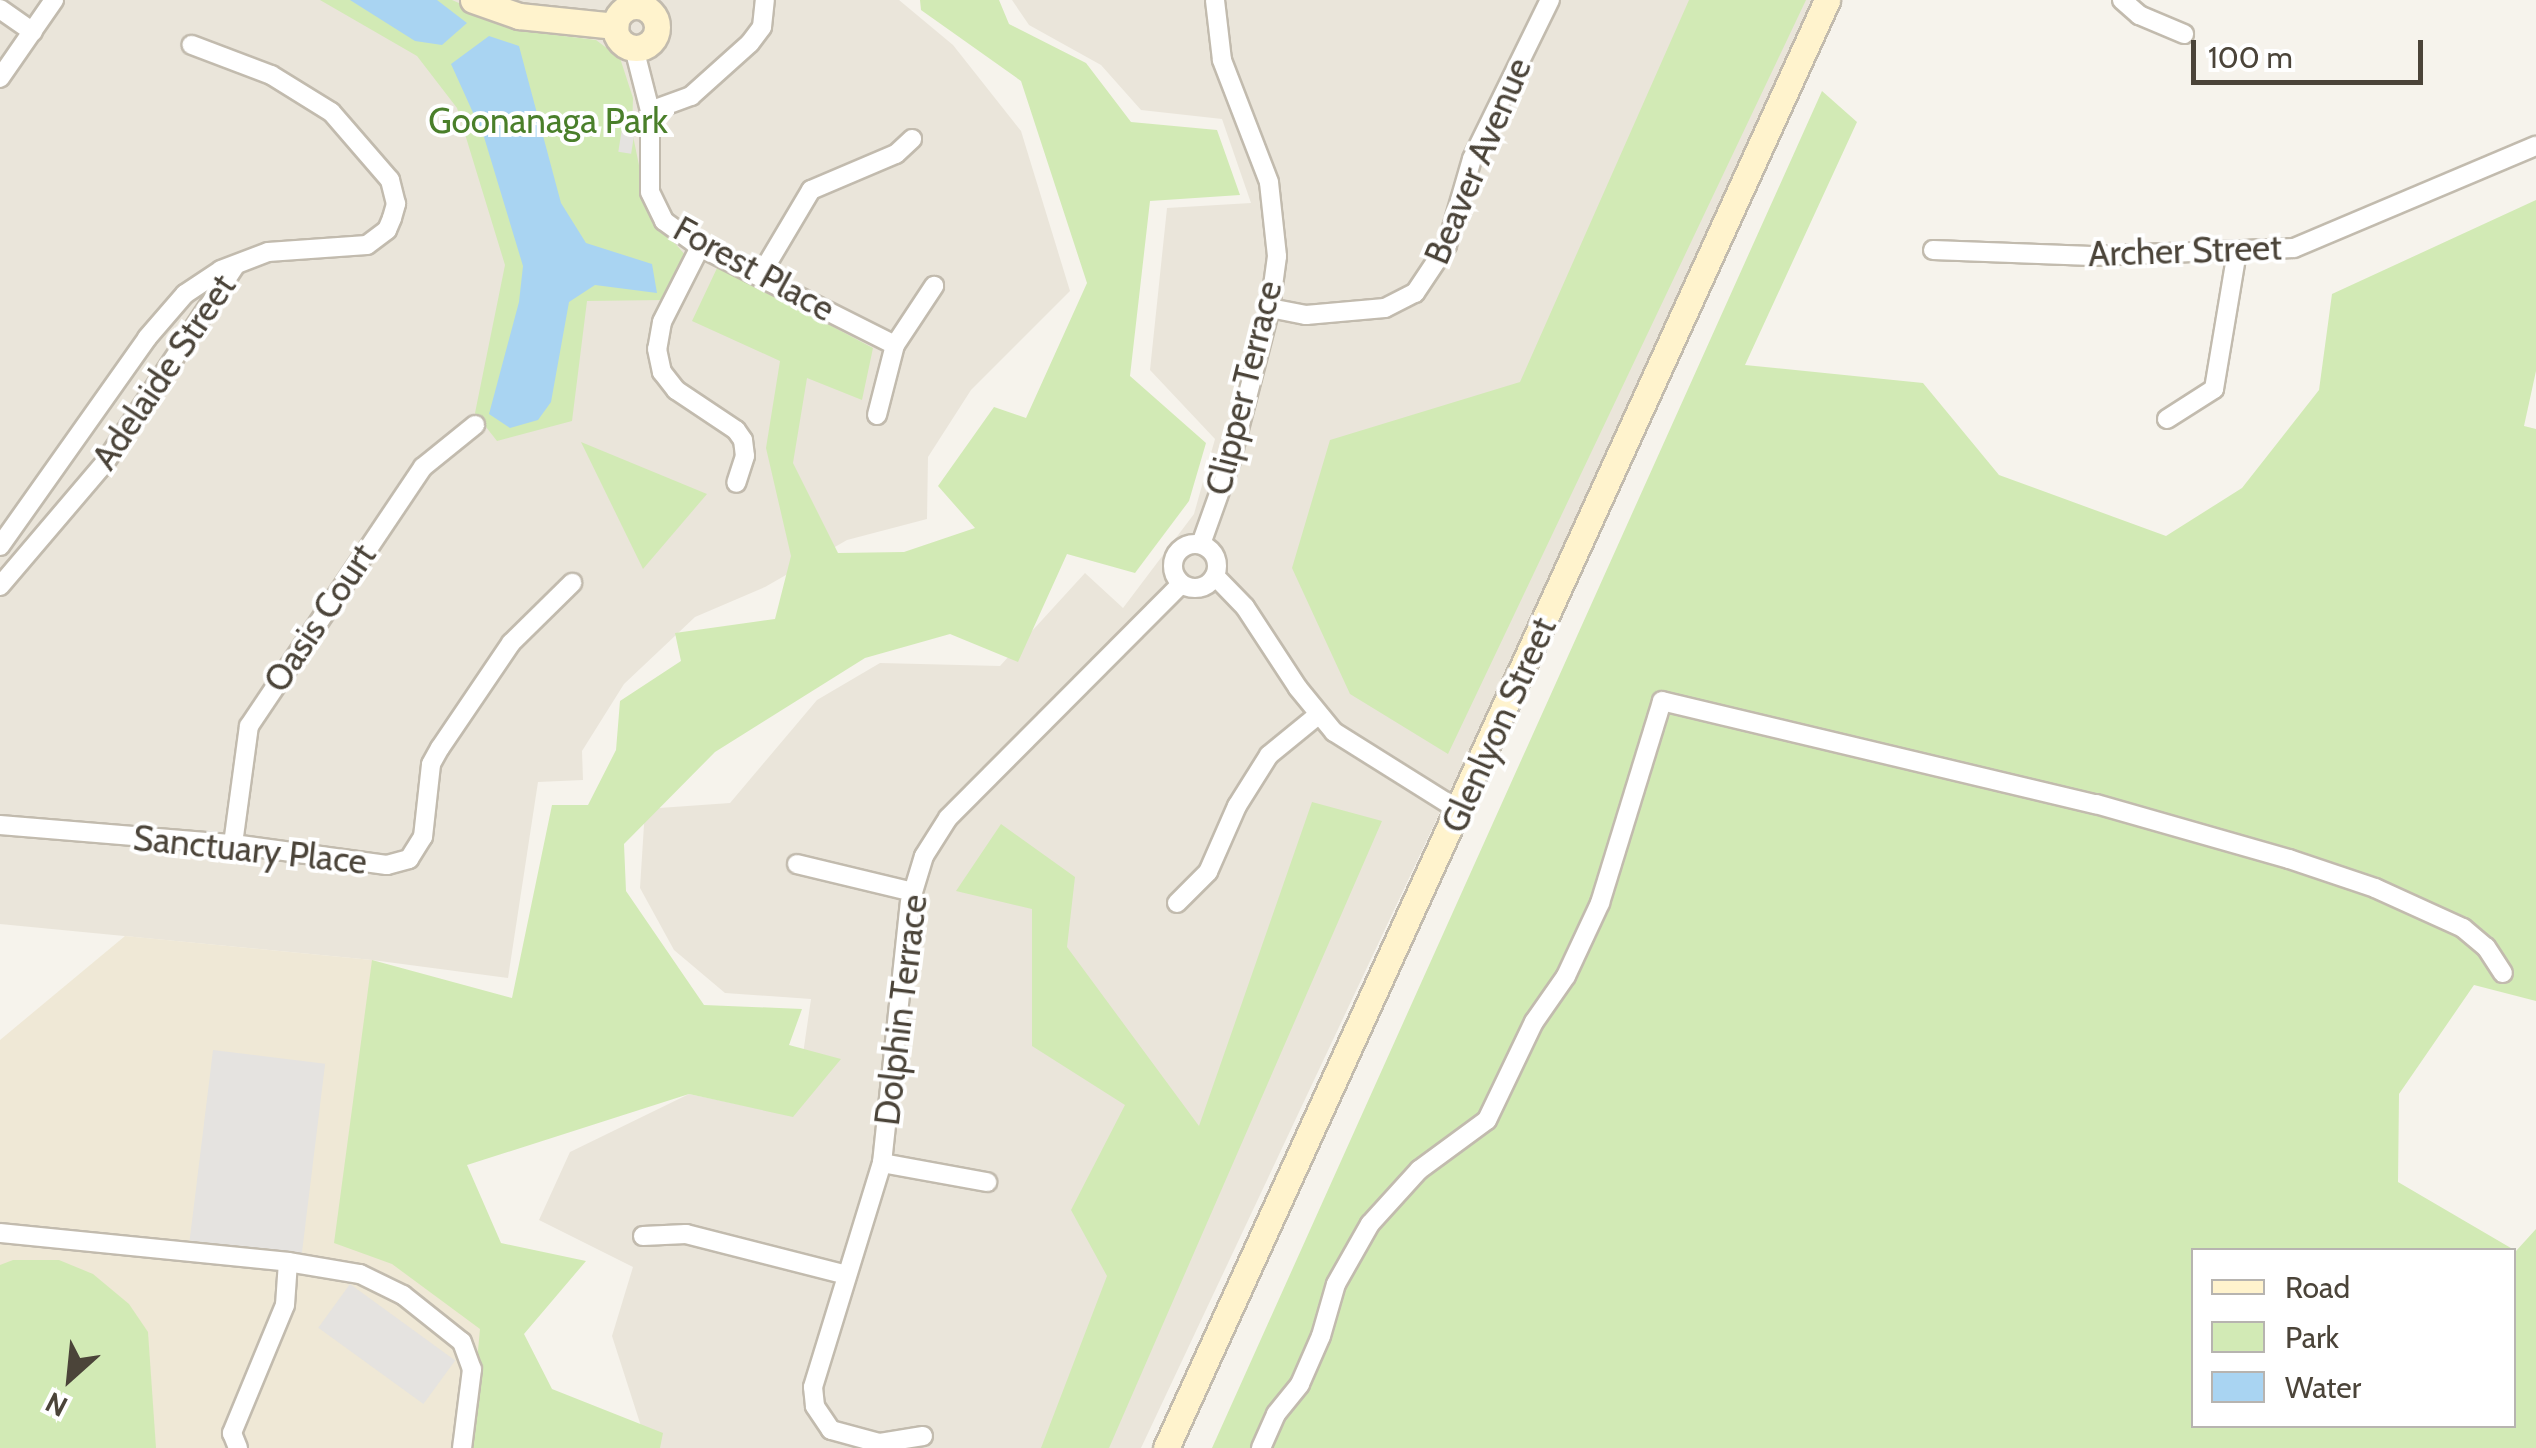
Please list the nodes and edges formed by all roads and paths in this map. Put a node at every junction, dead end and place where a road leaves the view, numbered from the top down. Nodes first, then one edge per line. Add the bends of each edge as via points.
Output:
1 (54, 0) edge
2 (473, 0) edge
3 (765, 0) edge
4 (1215, 0) edge
5 (1550, 0) edge
6 (1826, 0) edge
7 (2122, 0) edge
8 (638, 3) edge
9 (0, 9) edge
10 (614, 26) junction
11 (32, 32) junction
12 (2184, 34) dead end
13 (192, 45) dead end
14 (634, 48) junction
15 (0, 78) edge
16 (650, 112) junction
17 (912, 140) dead end
18 (2536, 146) edge
19 (700, 247) junction
20 (1933, 250) dead end
21 (2238, 250) junction
22 (238, 262) junction
23 (760, 276) junction
24 (934, 286) dead end
25 (1270, 308) junction
26 (895, 345) junction
27 (878, 415) dead end
28 (2168, 419) dead end
29 (475, 426) dead end
30 (736, 483) dead end
31 (1201, 544) junction
32 (0, 546) edge
33 (1215, 576) junction
34 (572, 583) dead end
35 (1181, 584) junction
36 (0, 586) edge
37 (1318, 715) junction
38 (1460, 811) junction
39 (0, 824) edge
40 (234, 844) junction
41 (797, 864) dead end
42 (913, 892) junction
43 (1177, 902) dead end
44 (2503, 973) dead end
45 (882, 1163) junction
46 (987, 1182) dead end
47 (0, 1233) edge
48 (643, 1236) dead end
49 (288, 1262) junction
50 (846, 1275) junction
51 (923, 1436) dead end
52 (238, 1448) edge
53 (462, 1448) edge
54 (1166, 1448) edge
55 (1261, 1448) edge

1 - 11 street
2 - 10 main road via 518,16
3 - 16 street via 762,27 750,43 690,96
4 - 25 street, Clipper Terrace via 1222,60 1272,204 1278,256
5 - 25 street, Beaver Avenue via 1472,159 1447,245 1415,293 1385,308 1306,316
6 - 38 main road, Glenlyon Street
7 - 12 street
8 - 10 main road via 622,11
8 - 14 main road via 652,13 657,29 650,44
9 - 11 street
10 - 14 main road via 620,41
11 - 15 street
13 - 22 street via 271,75 331,112 395,191 387,230 367,246 287,250
14 - 16 street, Forest Place
16 - 19 street, Forest Place via 648,176 655,207
17 - 23 street via 896,154 811,190
18 - 21 street, Archer Street via 2294,248
19 - 23 street, Forest Place
19 - 30 street via 662,322 657,349 662,372 676,390 743,440
20 - 21 street, Archer Street via 2092,256
21 - 28 street via 2214,389
22 - 32 street, Adelaide Street via 170,307
22 - 36 street, Adelaide Street via 104,464
23 - 26 street, Forest Place
24 - 26 street
25 - 31 street, Clipper Terrace via 1231,460
26 - 27 street
29 - 40 street, Oasis Court via 422,467 254,718
31 - 33 street via 1214,554
31 - 35 street via 1186,545 1174,556
33 - 35 street via 1196,589
33 - 37 street via 1244,606
34 - 40 street, Sanctuary Place via 512,642 440,748 431,764 423,838 410,860 388,865
35 - 42 street, Dolphin Terrace via 948,818 924,856
37 - 38 street via 1334,732
37 - 43 street via 1269,755 1208,872
38 - 54 main road, Glenlyon Street
39 - 40 street, Sanctuary Place
41 - 42 street
42 - 45 street, Dolphin Terrace
44 - 55 street via 2463,928 2290,859 2096,804 1662,702 1600,903 1566,976 1534,1022 1488,1120 1419,1170 1370,1224 1336,1284 1300,1384
45 - 46 street
45 - 50 street, Dolphin Terrace
47 - 49 street
48 - 50 street via 686,1234
49 - 52 street via 285,1304 232,1433
49 - 53 street via 360,1274 403,1295 462,1342 472,1369
50 - 51 street, Dolphin Terrace via 813,1386 815,1406 832,1430 878,1443

